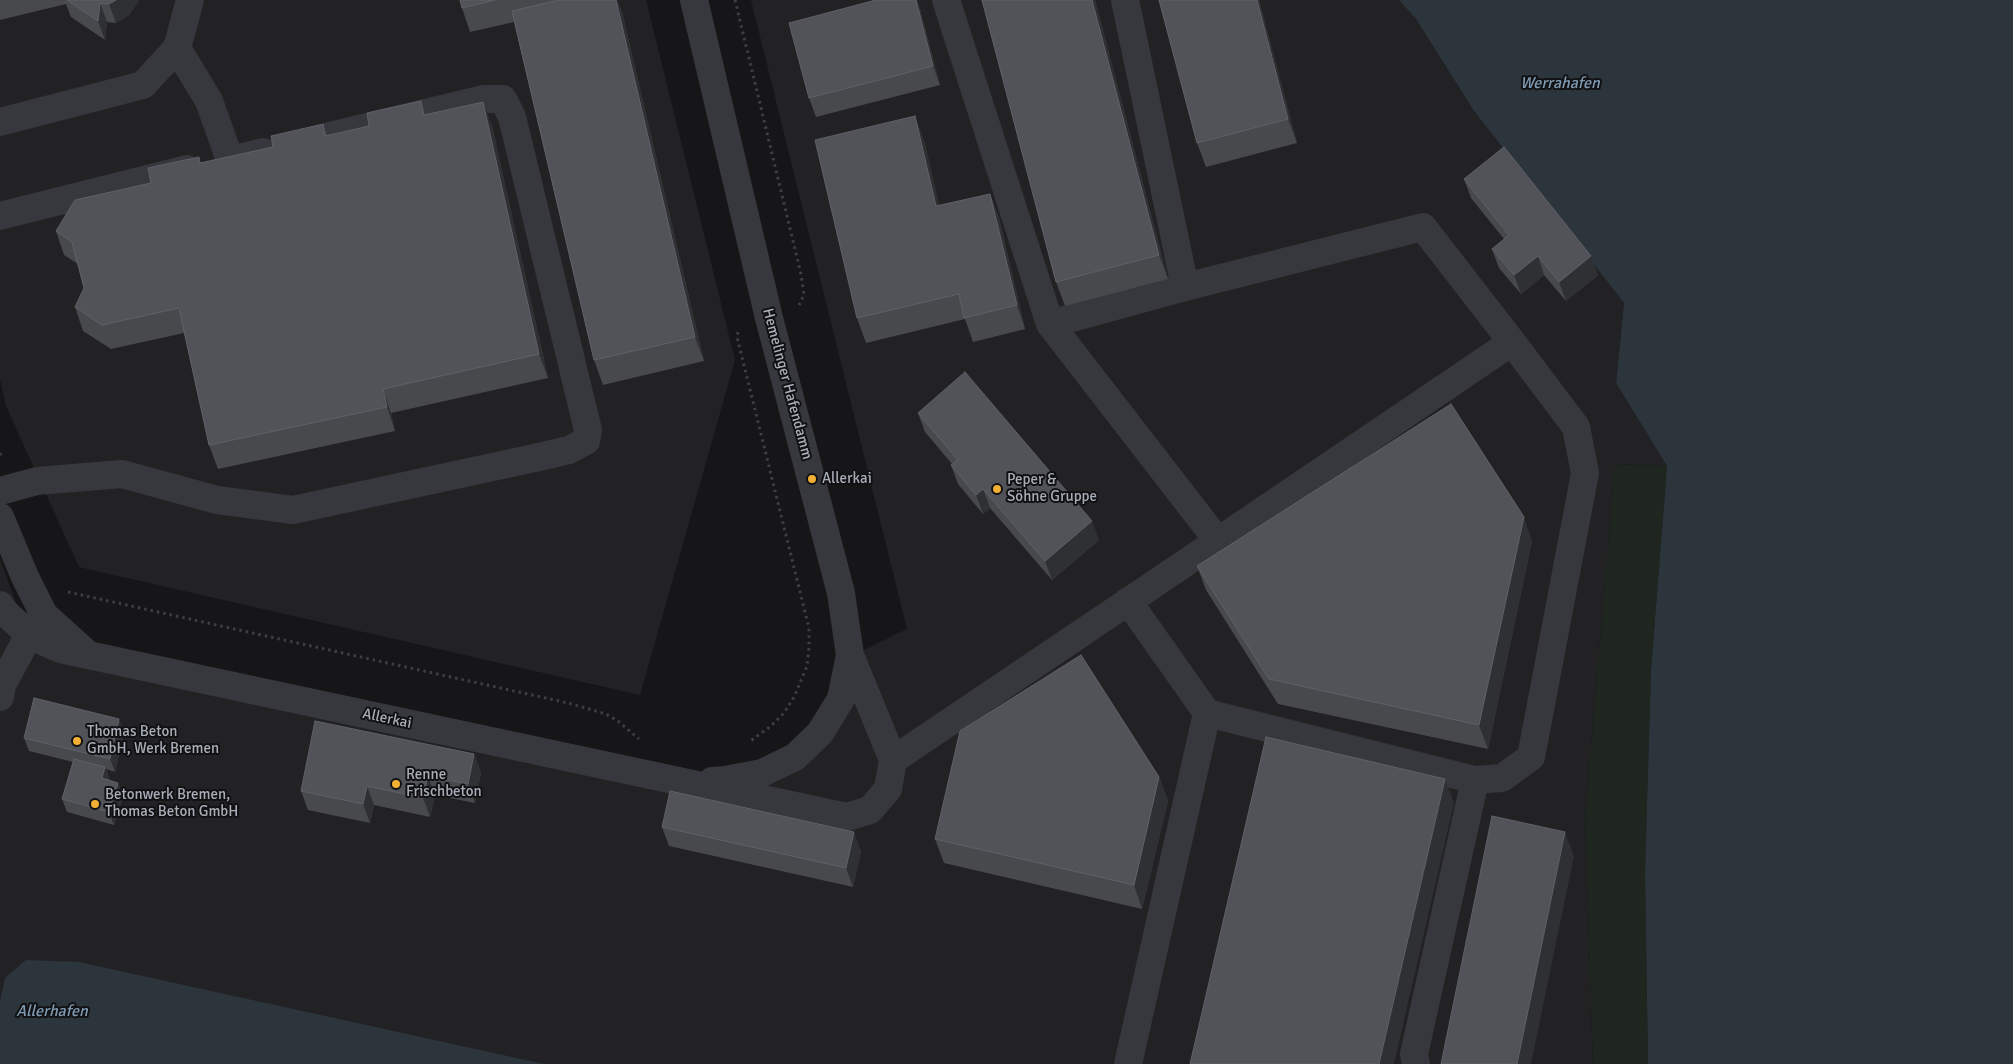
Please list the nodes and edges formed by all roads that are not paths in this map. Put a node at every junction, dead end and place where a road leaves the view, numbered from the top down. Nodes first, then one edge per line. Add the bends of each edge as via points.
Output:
1 (190, 0) edge
2 (694, 0) edge
3 (946, 0) edge
4 (1125, 0) edge
5 (177, 48) junction
6 (0, 122) edge
7 (230, 160) junction
8 (0, 216) edge
9 (1185, 287) junction
10 (1050, 324) junction
11 (1512, 342) junction
12 (0, 491) edge
13 (0, 517) edge
14 (1218, 541) junction
15 (1128, 602) junction
16 (0, 605) edge
17 (36, 625) junction
18 (850, 655) junction
19 (2, 684) edge
20 (1207, 713) junction
21 (892, 760) junction
22 (1476, 780) junction
23 (683, 781) junction
24 (1128, 1064) edge
25 (1416, 1064) edge

1 - 5 street
2 - 18 street, Hemelinger Hafendamm via 769,318 841,593
3 - 10 street
4 - 9 street
5 - 6 street via 144,85
5 - 7 street via 209,101
7 - 8 street
7 - 12 street via 483,99 503,99 512,117 588,430 586,441 569,450 293,510 217,500 122,474 37,481
9 - 10 street
9 - 11 street via 1423,226
10 - 14 street
11 - 14 street
11 - 22 street via 1576,426 1585,473 1530,757 1502,778
13 - 17 street via 25,578
14 - 15 street
15 - 20 street
15 - 21 street
16 - 17 street, Allerkai via 2,610
17 - 19 street
17 - 23 street, Allerkai via 91,656
18 - 21 street
18 - 23 street, Hemelinger Hafendamm via 841,699 820,733 795,757 762,774 725,780
20 - 22 street
20 - 24 street
21 - 23 street via 888,789 870,810 848,818
22 - 25 street via 1414,1054

